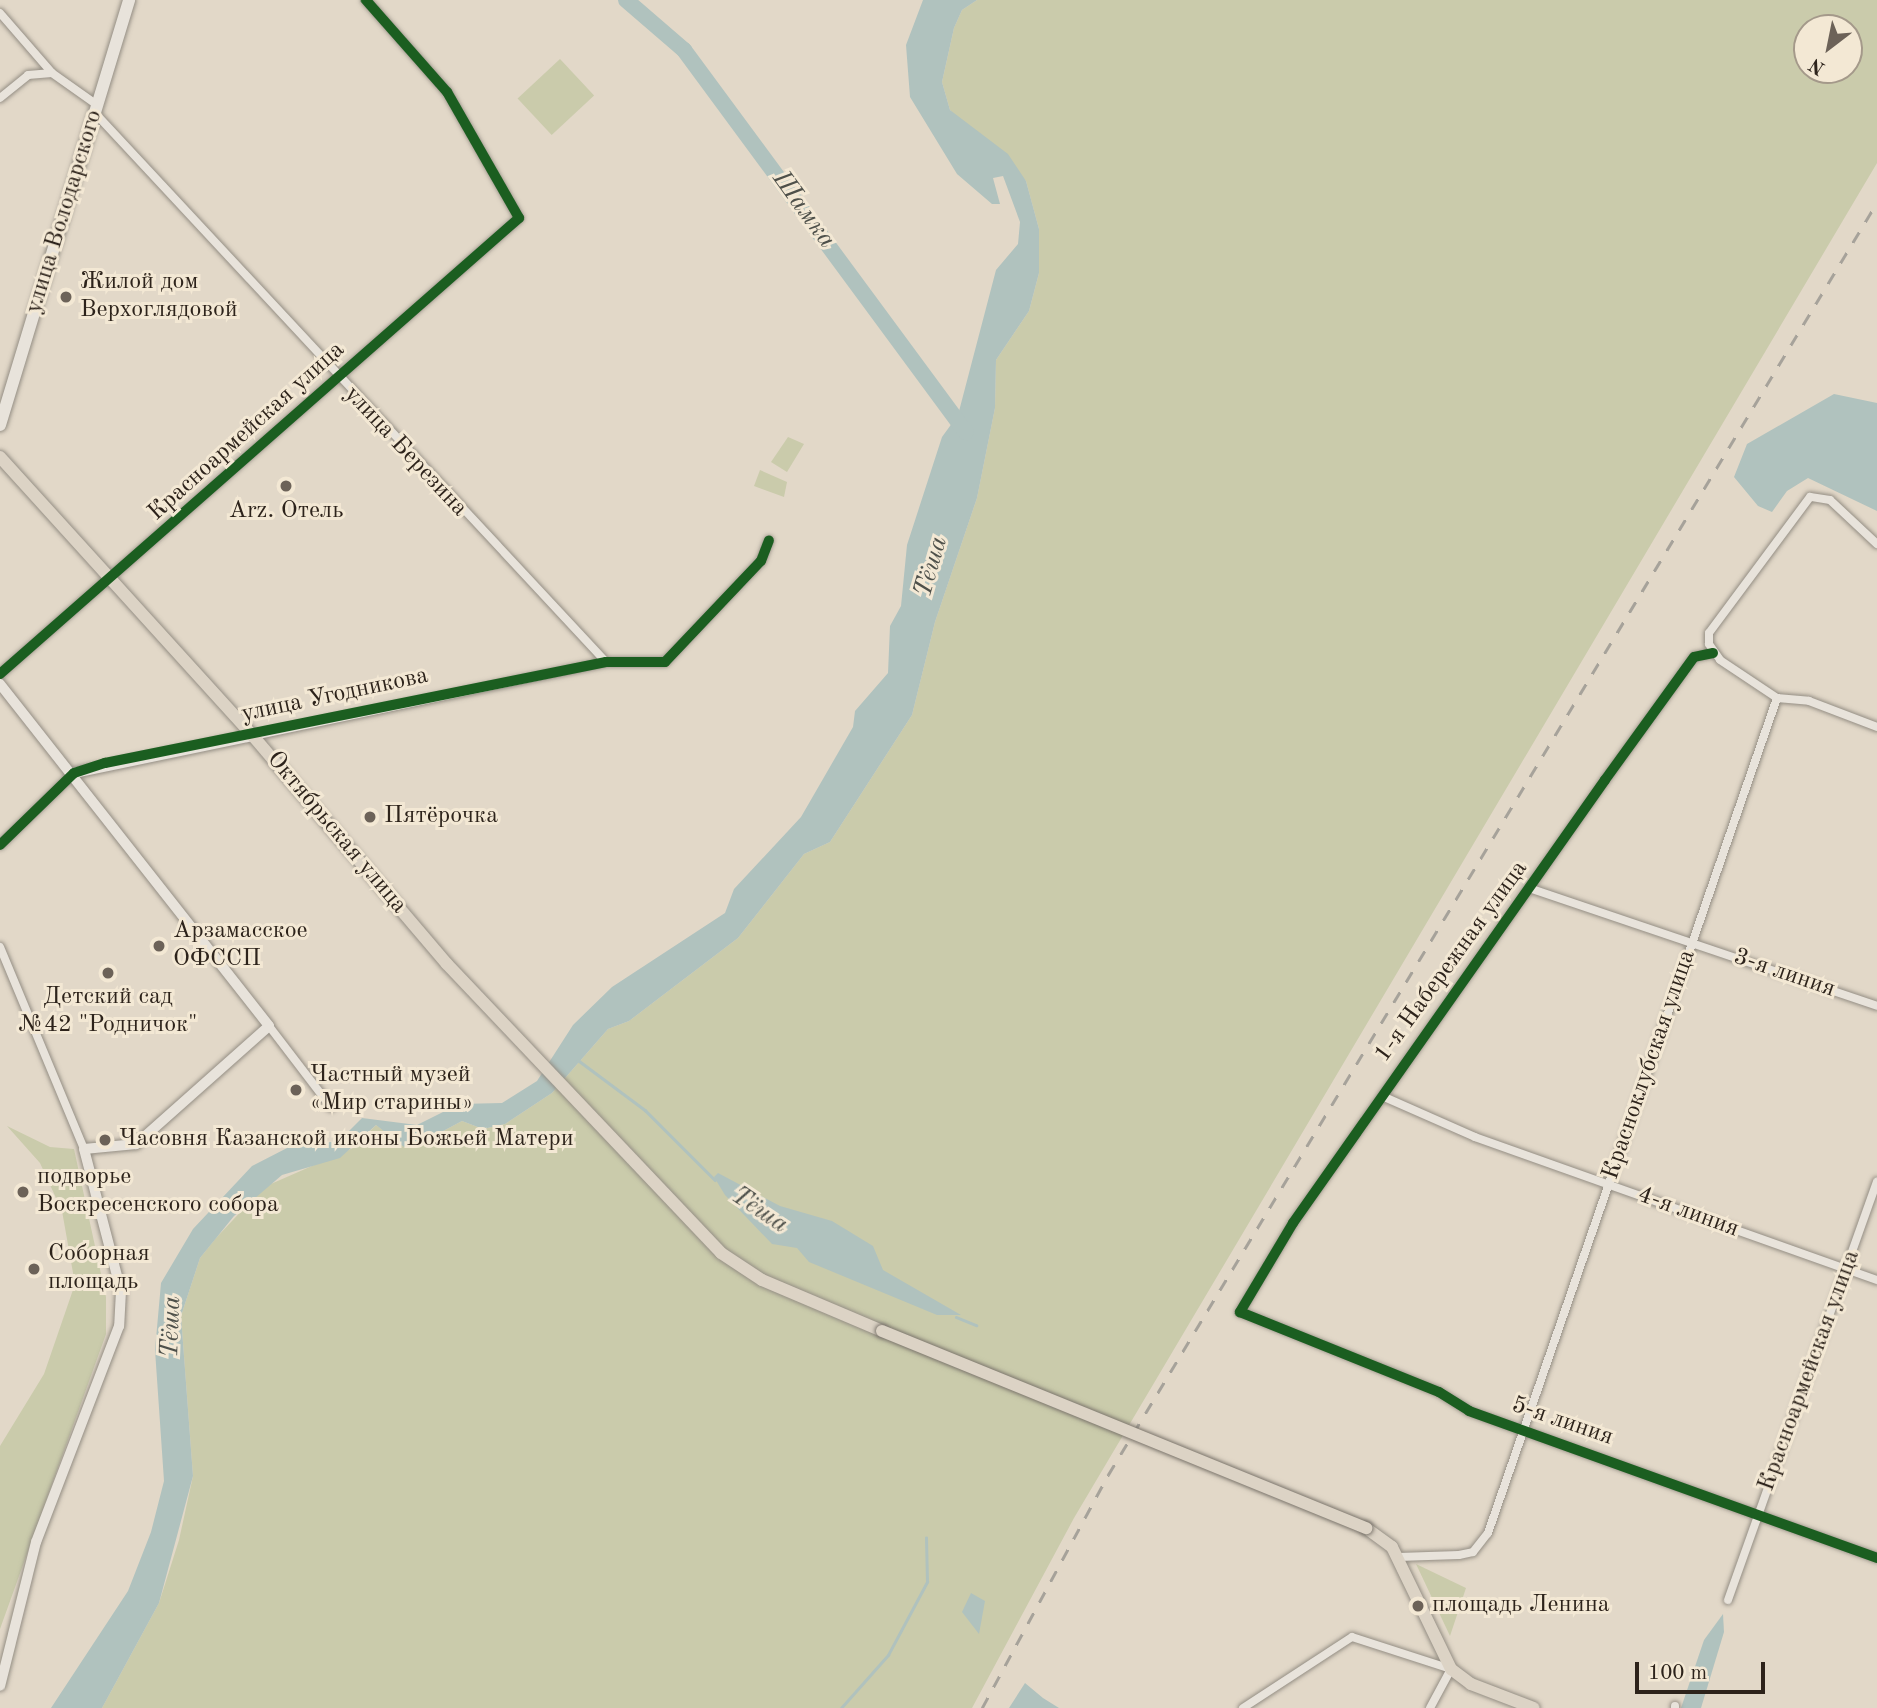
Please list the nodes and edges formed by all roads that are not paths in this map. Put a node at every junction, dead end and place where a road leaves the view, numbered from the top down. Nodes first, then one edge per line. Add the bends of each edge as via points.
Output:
1 (129, 0) edge
2 (366, 0) edge
3 (0, 13) edge
4 (52, 73) junction
5 (0, 99) edge
6 (96, 109) junction
7 (337, 378) junction
8 (0, 425) edge
9 (0, 457) edge
10 (769, 540) dead end
11 (1877, 544) edge
12 (113, 581) junction
13 (1713, 653) junction
14 (606, 662) junction
15 (0, 674) edge
16 (0, 684) edge
17 (1777, 698) junction
18 (1877, 727) edge
19 (253, 736) junction
20 (74, 774) junction
21 (0, 845) edge
22 (1532, 888) junction
23 (1693, 942) junction
24 (0, 947) edge
25 (1877, 1006) edge
26 (269, 1026) junction
27 (1382, 1096) junction
28 (331, 1107) dead end
29 (84, 1149) junction
30 (1877, 1182) edge
31 (1609, 1184) junction
32 (1847, 1270) junction
33 (1877, 1280) edge
34 (1240, 1312) joint
35 (1524, 1432) junction
36 (1758, 1513) junction
37 (1398, 1557) junction
38 (1877, 1558) edge
39 (1728, 1600) dead end
40 (1451, 1669) junction
41 (0, 1686) edge
42 (1243, 1708) edge
43 (1430, 1708) edge
44 (1534, 1708) edge

1 - 6 main road, улица Володарского
2 - 7 street, Красноармейская улица via 447,92 519,218
3 - 4 street, улица Березина
4 - 5 street via 28,75
4 - 6 street, улица Березина
6 - 7 street, улица Березина
6 - 8 main road, улица Володарского
7 - 12 street, Красноармейская улица
7 - 14 street, улица Березина
9 - 12 main road, Октябрьская улица
10 - 14 street, улица Угодникова via 761,561 677,655 665,662
11 - 13 street via 1819,495 1804,502 1709,633
12 - 15 street, Красноармейская улица
12 - 19 main road, Октябрьская улица
13 - 17 street
13 - 22 street, 1-я Набережная улица via 1694,657
14 - 19 street, улица Угодникова
16 - 20 street
17 - 18 street via 1809,701
17 - 23 street, Красноклубская улица
19 - 20 street, улица Угодникова
19 - 37 main road, Октябрьская улица, bridge via 503,1023 721,1253 762,1280 1366,1528
20 - 21 street
20 - 26 street
22 - 23 street, 3-я линия
22 - 27 street, 1-я Набережная улица
23 - 25 street, 3-я линия
23 - 31 street, Красноклубская улица
24 - 29 street
26 - 28 street
26 - 29 street via 136,1144
27 - 31 street, 4-я линия
27 - 34 street, 1-я Набережная улица
29 - 41 street via 121,1291 119,1326 53,1490
30 - 32 street, Красноармейская улица
31 - 32 street, 4-я линия
31 - 35 street, Красноклубская улица
32 - 33 street, 4-я линия
32 - 36 street, Красноармейская улица
34 - 35 street, 5-я линия
35 - 36 street, 5-я линия
35 - 37 street, Красноклубская улица via 1482,1544 1459,1555
36 - 38 street, 5-я линия
36 - 39 street, Красноармейская улица
37 - 40 main road
40 - 42 street via 1352,1637
40 - 43 street
40 - 44 main road via 1471,1684

